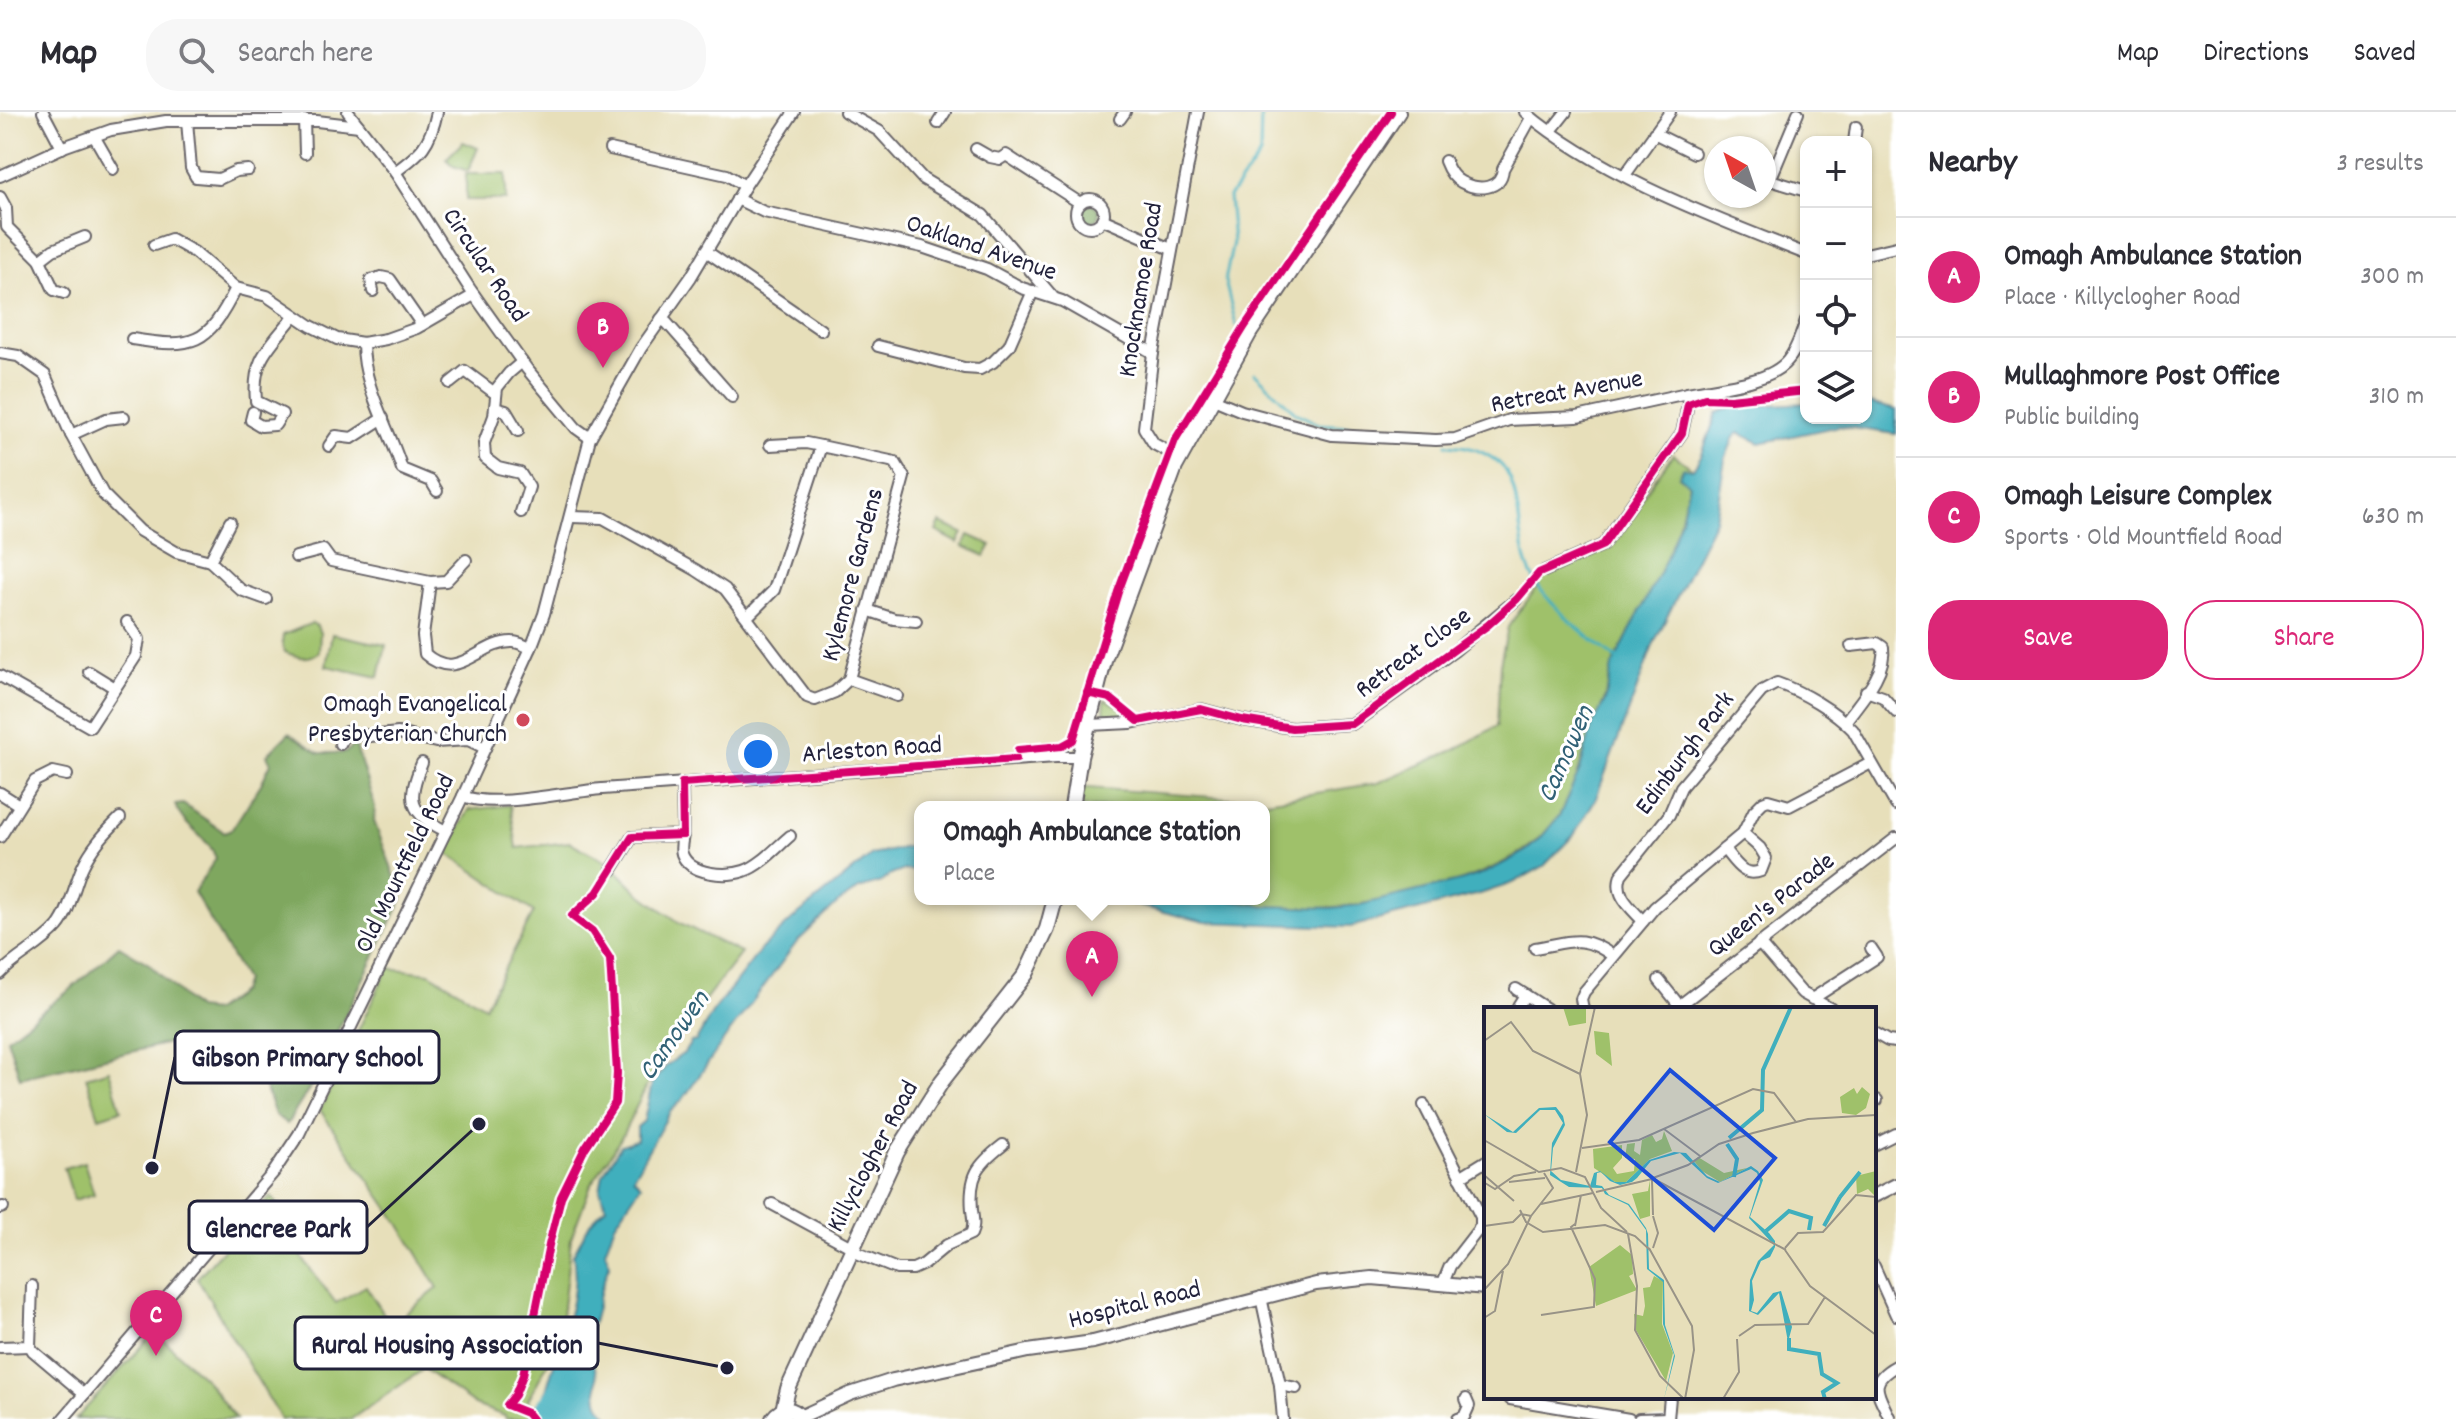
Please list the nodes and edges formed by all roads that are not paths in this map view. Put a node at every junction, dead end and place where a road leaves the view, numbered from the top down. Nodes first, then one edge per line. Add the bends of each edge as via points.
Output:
1 (43, 112) edge
2 (348, 112) edge
3 (437, 112) edge
4 (794, 112) edge
5 (845, 112) edge
6 (945, 112) edge
7 (1198, 112) edge
8 (1398, 112) edge
9 (1566, 112) edge
10 (1670, 112) edge
11 (1798, 112) edge
12 (1528, 115) edge
13 (327, 116) edge
14 (304, 120) junction
15 (187, 121) junction
16 (938, 123) dead end
17 (359, 126) junction
18 (1856, 127) dead end
19 (1551, 131) junction
20 (1654, 133) junction
21 (94, 136) junction
22 (1855, 136) edge
23 (62, 148) junction
24 (610, 149) dead end
25 (976, 149) dead end
26 (305, 153) dead end
27 (1694, 153) dead end
28 (1445, 161) dead end
29 (113, 169) dead end
30 (248, 170) dead end
31 (395, 172) junction
32 (1625, 175) junction
33 (0, 176) edge
34 (745, 186) junction
35 (1800, 189) edge
36 (0, 197) edge
37 (737, 199) junction
38 (1080, 203) junction
39 (1102, 219) junction
40 (85, 237) dead end
41 (154, 245) dead end
42 (1896, 247) edge
43 (1171, 249) junction
44 (706, 251) junction
45 (1800, 252) edge
46 (1872, 253) edge
47 (40, 260) junction
48 (236, 288) junction
49 (373, 291) dead end
50 (1033, 291) junction
51 (64, 293) dead end
52 (474, 295) junction
53 (1053, 298) junction
54 (294, 316) junction
55 (661, 319) junction
56 (422, 325) junction
57 (821, 330) dead end
58 (1800, 338) edge
59 (132, 339) dead end
60 (363, 343) junction
61 (878, 346) dead end
62 (0, 353) edge
63 (1153, 353) junction
64 (522, 362) junction
65 (450, 383) dead end
66 (496, 394) junction
67 (732, 397) dead end
68 (1211, 398) junction
69 (1687, 398) junction
70 (495, 408) junction
71 (253, 412) dead end
72 (124, 417) dead end
73 (383, 418) junction
74 (518, 431) dead end
75 (71, 435) junction
76 (590, 438) junction
77 (770, 445) dead end
78 (329, 446) dead end
79 (821, 446) junction
80 (1180, 458) junction
81 (437, 491) dead end
82 (521, 512) dead end
83 (571, 517) junction
84 (230, 522) dead end
85 (296, 557) dead end
86 (466, 560) dead end
87 (210, 561) junction
88 (1544, 571) dead end
89 (430, 582) junction
90 (266, 599) dead end
91 (1517, 599) dead end
92 (867, 610) junction
93 (747, 617) junction
94 (916, 621) dead end
95 (127, 622) dead end
96 (1851, 646) dead end
97 (531, 648) junction
98 (89, 672) dead end
99 (0, 676) edge
100 (849, 679) junction
101 (115, 688) junction
102 (1866, 691) junction
103 (897, 696) dead end
104 (1896, 712) edge
105 (1845, 722) junction
106 (1089, 725) junction
107 (340, 744) dead end
108 (485, 748) junction
109 (1080, 757) junction
110 (422, 763) dead end
111 (1871, 763) junction
112 (67, 775) dead end
113 (682, 783) junction
114 (0, 793) edge
115 (463, 796) junction
116 (1073, 801) edge
117 (19, 805) junction
118 (1896, 805) edge
119 (120, 818) dead end
120 (446, 831) junction
121 (1743, 833) junction
122 (683, 835) junction
123 (790, 836) dead end
124 (0, 837) edge
125 (1896, 838) edge
126 (1724, 849) junction
127 (611, 871) dead end
128 (1053, 905) edge
129 (1643, 921) junction
130 (1759, 943) junction
131 (1535, 948) dead end
132 (1871, 948) dead end
133 (1613, 956) junction
134 (0, 974) edge
135 (1659, 980) dead end
136 (1812, 999) junction
137 (1518, 1006) dead end
138 (1544, 1007) edge
139 (1583, 1007) edge
140 (1677, 1007) edge
141 (1827, 1007) edge
142 (1876, 1034) edge
143 (1896, 1042) edge
144 (1424, 1105) dead end
145 (1896, 1134) edge
146 (1876, 1144) edge
147 (1003, 1145) dead end
148 (1484, 1162) edge
149 (1460, 1177) junction
150 (1896, 1185) edge
151 (1876, 1195) edge
152 (772, 1204) dead end
153 (1484, 1225) edge
154 (852, 1249) junction
155 (1876, 1270) edge
156 (1443, 1283) junction
157 (32, 1286) dead end
158 (1484, 1288) edge
159 (1261, 1297) junction
160 (1896, 1315) edge
161 (30, 1346) junction
162 (0, 1347) edge
163 (1896, 1366) edge
164 (1280, 1385) junction
165 (1296, 1388) dead end
166 (84, 1394) junction
167 (1466, 1399) dead end
168 (1510, 1399) dead end
169 (1670, 1399) edge
170 (778, 1415) edge
171 (1592, 1416) edge
172 (801, 1418) edge
173 (63, 1419) edge
174 (1283, 1419) edge
175 (1458, 1419) edge
176 (1629, 1419) edge
177 (1639, 1419) edge
178 (1668, 1419) edge
179 (1890, 1419) edge

1 - 23 street
2 - 17 street, Circular Road
3 - 31 street via 428,144
4 - 34 street, Old Mountfield Road
5 - 53 street via 879,131 923,179 983,215
6 - 16 street
7 - 43 street, Knocknamoe Road
8 - 68 highway
9 - 19 street
10 - 20 street
11 - 35 street via 1770,180
12 - 19 street
12 - 28 street via 1495,186 1461,182
13 - 14 street
13 - 17 street
14 - 15 street
14 - 26 street
15 - 21 street
15 - 30 street via 196,177 219,179
17 - 31 street, Circular Road
18 - 22 street
19 - 32 street
20 - 27 street
20 - 32 street
21 - 23 street
21 - 29 street
23 - 33 street
24 - 34 street via 727,175
25 - 38 street via 990,157 1006,155
31 - 52 street, Circular Road
32 - 45 street
34 - 37 street, Old Mountfield Road
36 - 47 street via 7,227
37 - 44 street, Old Mountfield Road
37 - 50 street, Oakland Avenue via 764,212 922,247
38 - 39 street via 1100,203
38 - 39 street via 1079,222 1092,227
39 - 43 street
40 - 47 street
41 - 48 street via 171,239
42 - 46 street
43 - 63 street, Knocknamoe Road
44 - 55 street, Old Mountfield Road
44 - 57 street
47 - 51 street via 54,290
48 - 54 street via 267,296
48 - 59 street via 227,307 191,343
49 - 56 street via 371,280 390,279
50 - 53 street, Oakland Avenue
50 - 61 street via 1009,346 980,369
52 - 56 street
52 - 64 street, Circular Road
53 - 63 street, Oakland Avenue
54 - 60 street via 337,339
54 - 71 street via 258,361 254,385 256,401 282,414 275,425 261,426 251,420
55 - 67 street
55 - 76 street, Old Mountfield Road
56 - 60 street
58 - 69 street, Retreat Avenue via 1787,362 1766,377
60 - 73 street via 367,378
62 - 75 street via 18,356 45,375
63 - 80 street, Knocknamoe Road via 1144,428 1154,444
64 - 66 street
64 - 76 street, Circular Road
65 - 66 street via 465,371
66 - 70 street
68 - 69 street, Retreat Avenue via 1332,435 1436,440 1455,439 1509,420 1577,417
68 - 80 highway
69 - 88 street via 1682,433 1603,545
70 - 74 street via 506,411
70 - 82 street via 485,458 525,480 529,487
72 - 75 street
73 - 78 street via 352,438 336,436
73 - 81 street via 402,469 431,481
75 - 87 street via 103,494 140,531 176,552
76 - 83 street, Old Mountfield Road
77 - 79 street, Kylemore Gardens
79 - 92 street, Kylemore Gardens via 895,462 904,477
79 - 93 street via 774,590
80 - 106 highway via 1113,629
83 - 93 street, Kylemore Gardens via 603,518 683,563 725,589
83 - 97 street, Old Mountfield Road
84 - 87 street
85 - 89 street via 323,550 331,561
86 - 89 street via 446,581
87 - 90 street via 241,590
89 - 97 street via 423,636 425,654 436,664 452,665 514,642
91 - 106 street, Retreat Close via 1352,724 1292,728 1201,709
92 - 94 street
92 - 100 street, Kylemore Gardens
93 - 100 street, Kylemore Gardens via 807,697 824,698
95 - 101 street via 139,639 136,656
96 - 102 street via 1883,647 1885,658
97 - 108 street, Old Mountfield Road
98 - 101 street
99 - 101 street via 90,727
100 - 103 street
102 - 104 street via 1883,697
102 - 105 street
105 - 111 street
105 - 129 street, Edinburgh Park via 1791,688 1777,683 1762,691 1681,787 1669,815 1621,875 1621,897
106 - 109 highway
107 - 108 street via 346,732 398,733 436,742 468,740
108 - 115 street, Old Mountfield Road
109 - 113 street, Arleston Road
109 - 116 highway
110 - 120 street via 412,794 415,809
111 - 118 street
111 - 121 street via 1789,806 1763,802
112 - 117 street via 43,775
113 - 115 street, Arleston Road via 506,800
113 - 122 street
114 - 117 street
115 - 120 street, Old Mountfield Road
117 - 124 street
119 - 134 street via 84,864 60,923
120 - 166 street, Old Mountfield Road via 299,1134 273,1173
121 - 126 street
121 - 126 street via 1766,858 1761,871 1745,873
122 - 123 street via 681,852 689,864 727,874 747,871
122 - 127 street via 632,837
125 - 130 street, Queen's Parade
126 - 129 street
128 - 154 highway, Killyclogher Road via 1026,974 918,1116
129 - 133 street
130 - 136 street
130 - 140 street, Queen's Parade
131 - 133 street via 1583,940
132 - 136 street via 1877,957
133 - 139 street via 1584,992
135 - 140 street
136 - 141 street
137 - 138 street via 1521,992
142 - 143 street
144 - 149 street
145 - 146 street
147 - 154 street via 972,1179 971,1234 913,1269 897,1269
148 - 149 street
149 - 153 street
150 - 151 main road
152 - 154 street
153 - 156 street via 1450,1266
154 - 170 highway, Killyclogher Road
155 - 160 street
156 - 158 main road, Hospital Road
156 - 159 main road, Hospital Road via 1372,1278
157 - 161 street
159 - 164 street
159 - 172 main road, Hospital Road via 1093,1342 893,1380
161 - 162 street
161 - 166 street
163 - 179 street via 1877,1380
164 - 165 street
164 - 174 street
166 - 173 street, Old Mountfield Road
167 - 175 street via 1469,1406
168 - 171 street
169 - 178 street
170 - 172 highway via 793,1411
171 - 176 street
177 - 178 street

